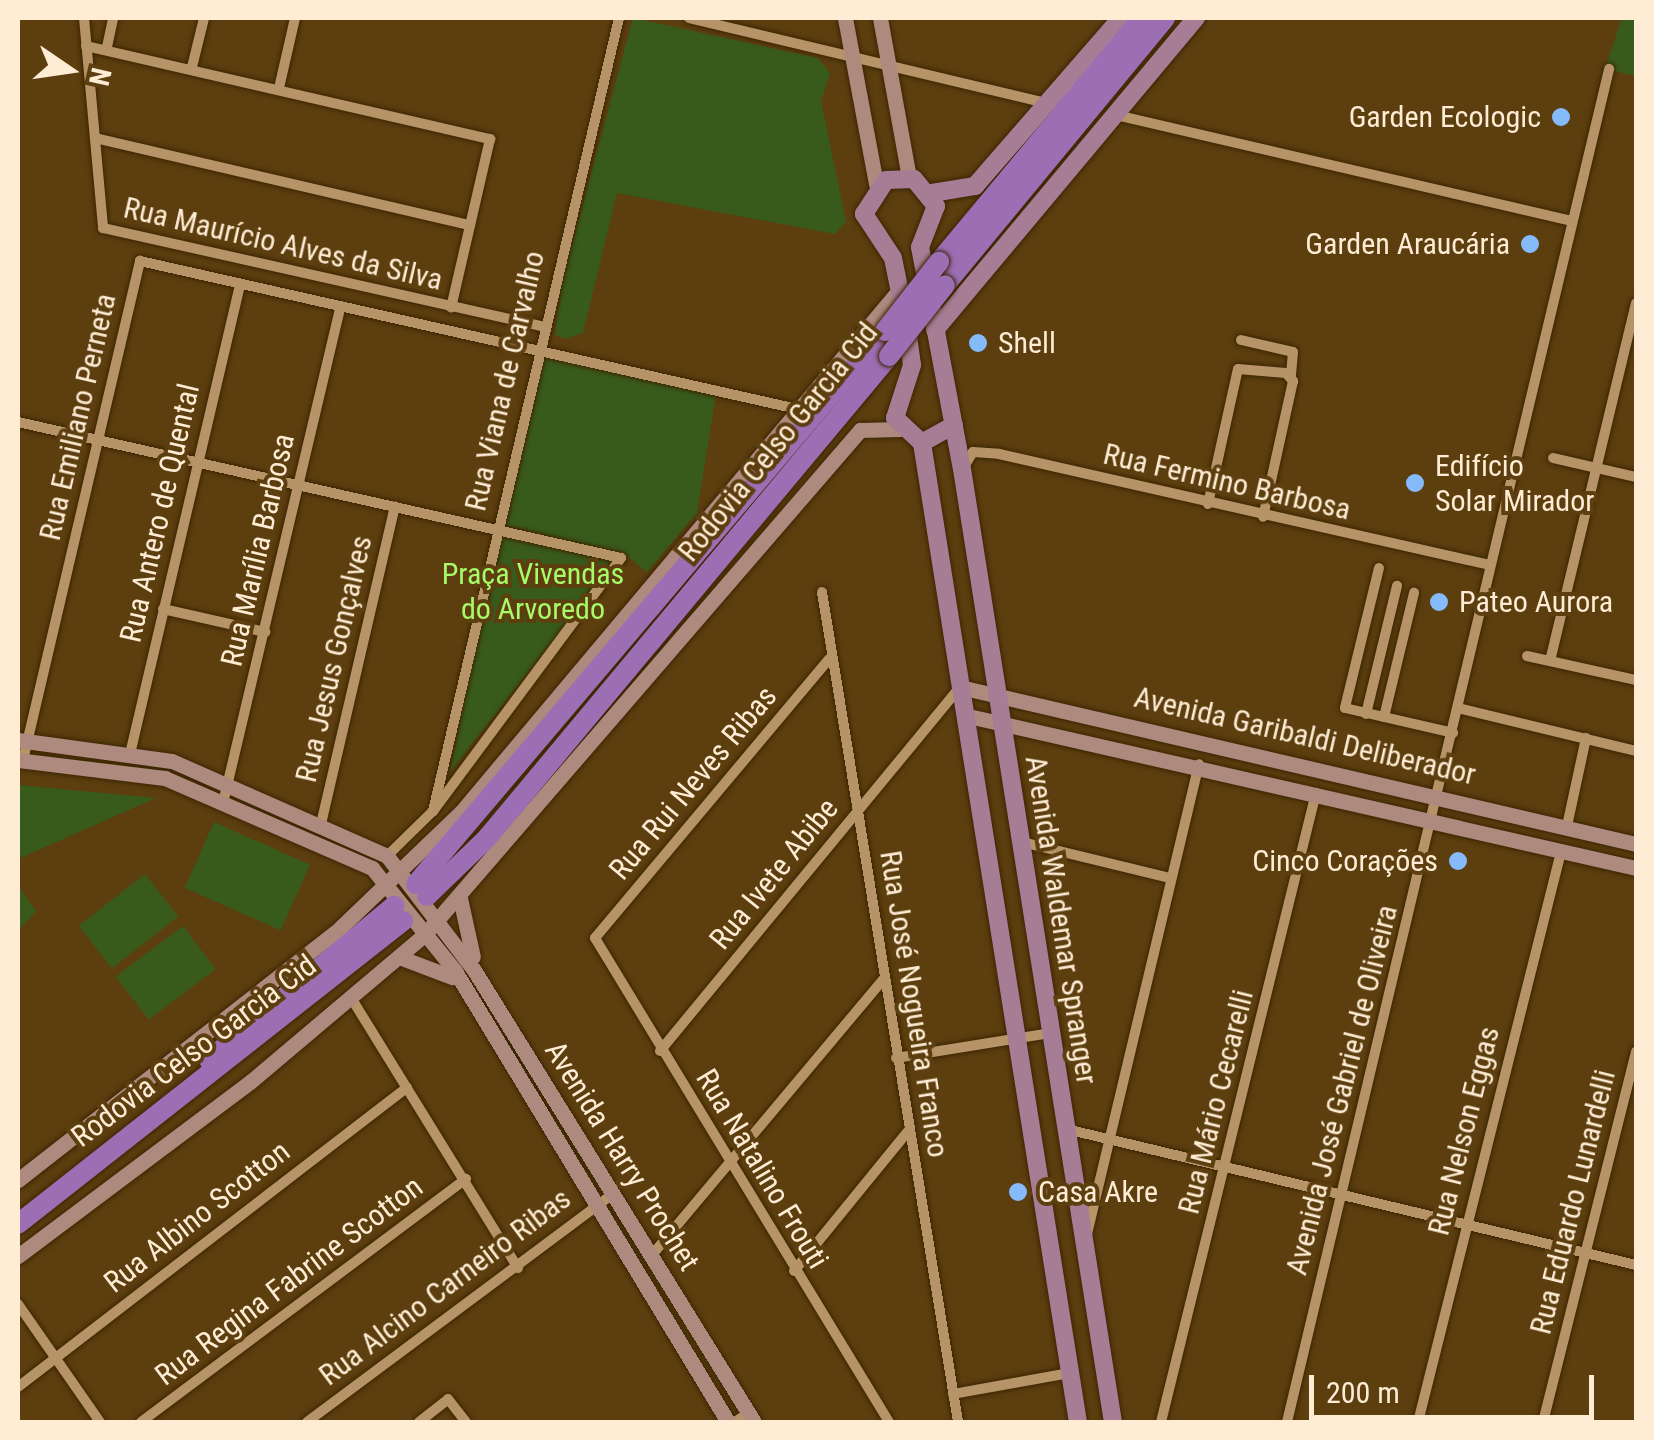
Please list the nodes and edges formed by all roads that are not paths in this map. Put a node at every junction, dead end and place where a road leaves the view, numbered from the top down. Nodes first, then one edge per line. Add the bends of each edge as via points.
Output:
1 (204, 18) edge
2 (295, 18) edge
3 (619, 18) edge
4 (690, 18) edge
5 (845, 18) edge
6 (880, 18) edge
7 (1120, 18) edge
8 (1142, 18) edge
9 (1165, 18) edge
10 (1196, 18) edge
11 (84, 23) edge
12 (112, 23) edge
13 (86, 46) junction
14 (107, 46) junction
15 (851, 56) junction
16 (888, 65) junction
17 (192, 67) junction
18 (1608, 68) dead end
19 (279, 88) junction
20 (1048, 103) junction
21 (1116, 116) junction
22 (94, 138) junction
23 (909, 178) junction
24 (876, 184) junction
25 (932, 193) junction
26 (1571, 221) junction
27 (470, 225) junction
28 (240, 285) junction
29 (900, 289) junction
30 (1636, 302) edge
31 (340, 308) junction
32 (451, 308) junction
33 (542, 326) junction
34 (935, 330) junction
35 (1241, 340) dead end
36 (538, 346) junction
37 (1291, 376) junction
38 (797, 408) junction
39 (18, 422) edge
40 (954, 426) junction
41 (900, 429) junction
42 (99, 436) junction
43 (922, 443) junction
44 (1554, 458) dead end
45 (198, 460) junction
46 (1597, 468) junction
47 (962, 469) junction
48 (1636, 477) edge
49 (300, 483) junction
50 (1208, 504) junction
51 (396, 506) junction
52 (1264, 517) junction
53 (496, 530) junction
54 (1490, 566) junction
55 (1379, 568) dead end
56 (1397, 586) dead end
57 (822, 592) dead end
58 (1414, 593) dead end
59 (164, 609) junction
60 (266, 632) junction
61 (1527, 656) dead end
62 (829, 659) junction
63 (1550, 661) junction
64 (1636, 680) edge
65 (960, 688) junction
66 (996, 690) junction
67 (1458, 708) junction
68 (1366, 714) junction
69 (964, 715) junction
70 (1002, 717) junction
71 (1384, 717) junction
72 (925, 729) junction
73 (1453, 733) junction
74 (1586, 738) junction
75 (22, 740) edge
76 (1636, 751) edge
77 (130, 754) junction
78 (20, 760) edge
79 (1199, 763) junction
80 (228, 783) junction
81 (1316, 792) junction
82 (1439, 798) junction
83 (223, 802) junction
84 (859, 810) junction
85 (433, 811) junction
86 (1433, 820) junction
87 (321, 824) junction
88 (1567, 826) junction
89 (1022, 842) junction
90 (1636, 844) edge
91 (1561, 852) junction
92 (386, 856) junction
93 (372, 868) junction
94 (1636, 868) edge
95 (1170, 878) junction
96 (414, 884) junction
97 (386, 886) junction
98 (460, 898) junction
99 (390, 909) junction
100 (431, 928) junction
101 (596, 938) joint
102 (399, 958) junction
103 (883, 980) junction
104 (472, 984) junction
105 (353, 1001) junction
106 (1051, 1033) junction
107 (1017, 1038) junction
108 (660, 1050) junction
109 (1636, 1052) edge
110 (896, 1058) junction
111 (407, 1087) junction
112 (1066, 1129) junction
113 (908, 1132) junction
114 (1110, 1138) junction
115 (731, 1166) junction
116 (1227, 1166) junction
117 (466, 1179) junction
118 (18, 1180) edge
119 (1344, 1192) junction
120 (614, 1193) junction
121 (598, 1203) junction
122 (18, 1208) edge
123 (18, 1224) edge
124 (1466, 1224) junction
125 (1084, 1247) junction
126 (1587, 1252) junction
127 (652, 1254) junction
128 (18, 1256) edge
129 (1636, 1265) edge
130 (518, 1268) junction
131 (794, 1271) junction
132 (18, 1304) edge
133 (54, 1360) junction
134 (1070, 1373) junction
135 (18, 1387) edge
136 (953, 1394) junction
137 (742, 1420) edge
138 (100, 1422) edge
139 (141, 1422) edge
140 (307, 1422) edge
141 (419, 1422) edge
142 (466, 1422) edge
143 (889, 1422) edge
144 (958, 1422) edge
145 (1078, 1422) edge
146 (1113, 1422) edge
147 (1162, 1422) edge
148 (1287, 1422) edge
149 (1418, 1422) edge
150 (1543, 1422) edge

1 - 17 street
2 - 19 street
3 - 33 street, Rua Viana de Carvalho
4 - 15 street
5 - 15 street
6 - 16 street
7 - 20 main road
8 - 96 highway, Rodovia Celso Garcia Cid, bridge
9 - 96 highway, Rodovia Celso Garcia Cid, bridge via 487,838
10 - 21 main road
11 - 12 street
11 - 13 street, Rua Maurício Alves da Silva
12 - 14 street
13 - 14 street
13 - 22 street, Rua Maurício Alves da Silva
14 - 17 street
15 - 16 street
15 - 24 street
16 - 20 street
16 - 23 street
17 - 19 street
18 - 26 street, Avenida José Gabriel de Oliveira
19 - 27 street via 490,139
20 - 25 main road via 975,186
21 - 26 street
21 - 34 main road
22 - 27 street
22 - 32 street, Rua Maurício Alves da Silva via 102,228
23 - 24 main road
23 - 25 main road
24 - 29 main road via 864,214 893,258
25 - 34 main road, Avenida Waldemar Spranger via 920,247
26 - 54 street, Avenida José Gabriel de Oliveira
27 - 32 street
28 - 31 street
28 - 42 street, Rua Emiliano Perneta via 140,261
28 - 45 street, Rua Antero de Quental
29 - 38 street, Rodovia Celso Garcia Cid
29 - 41 main road via 912,366 895,405
30 - 46 street
31 - 36 street
31 - 49 street, Rua Marília Barbosa
32 - 33 street, Rua Maurício Alves da Silva
33 - 36 street, Rua Viana de Carvalho
34 - 40 main road, Avenida Waldemar Spranger
35 - 37 street via 1292,352
36 - 38 street
36 - 53 street, Rua Viana de Carvalho
37 - 50 street via 1238,369
37 - 52 street
38 - 96 street, Rodovia Celso Garcia Cid via 476,794
39 - 42 street
40 - 43 main road
40 - 47 main road, Avenida Waldemar Spranger
41 - 43 main road
41 - 98 street, Rodovia Celso Garcia Cid via 860,430
42 - 45 street
42 - 75 street, Rua Emiliano Perneta
43 - 65 main road, Avenida Waldemar Spranger
44 - 46 street
45 - 49 street
45 - 59 street, Rua Antero de Quental
46 - 48 street
46 - 63 street
47 - 50 street, Rua Fermino Barbosa via 981,451
47 - 66 main road, Avenida Waldemar Spranger
49 - 51 street
49 - 60 street, Rua Marília Barbosa
50 - 52 street, Rua Fermino Barbosa
51 - 53 street
51 - 87 street, Rua Jesus Gonçalves
52 - 54 street, Rua Fermino Barbosa
53 - 85 street, Rua Viana de Carvalho
53 - 85 street via 621,558
54 - 67 street, Avenida José Gabriel de Oliveira
55 - 68 street via 1346,708
56 - 68 street
57 - 62 street, Rua José Nogueira Franco
58 - 71 street
59 - 60 street
59 - 77 street, Rua Antero de Quental
60 - 80 street, Rua Marília Barbosa
61 - 63 street
62 - 84 street, Rua José Nogueira Franco
62 - 101 street, Rua Rui Neves Ribas
63 - 64 street
65 - 66 street, Avenida Garibaldi Deliberador
65 - 69 main road, Avenida Waldemar Spranger
65 - 72 street, Rua Ivete Abibe
66 - 70 main road, Avenida Waldemar Spranger
66 - 82 street, Avenida Garibaldi Deliberador
67 - 73 street, Avenida José Gabriel de Oliveira
67 - 74 street
68 - 71 street
69 - 70 street, Avenida Garibaldi Deliberador
69 - 72 street
69 - 107 main road, Avenida Waldemar Spranger
70 - 79 street, Avenida Garibaldi Deliberador
70 - 89 main road, Avenida Waldemar Spranger
71 - 73 street
72 - 84 street, Rua Ivete Abibe
73 - 82 street, Avenida José Gabriel de Oliveira
74 - 76 street
74 - 88 street
75 - 77 street
75 - 78 street, Rua Emiliano Perneta
77 - 80 street
78 - 83 street via 165,778
79 - 81 street, Avenida Garibaldi Deliberador
79 - 95 street
80 - 83 street, Rua Marília Barbosa
80 - 87 street
81 - 86 street, Avenida Garibaldi Deliberador
81 - 116 street, Rua Mário Cecarelli
82 - 86 street, Avenida José Gabriel de Oliveira
82 - 88 street, Avenida Garibaldi Deliberador
83 - 93 street
84 - 103 street, Rua José Nogueira Franco
84 - 108 street, Rua Ivete Abibe
85 - 92 street
86 - 91 street, Avenida Garibaldi Deliberador
86 - 119 street, Avenida José Gabriel de Oliveira
87 - 92 street
88 - 90 street, Avenida Garibaldi Deliberador
89 - 95 street
89 - 106 main road, Avenida Waldemar Spranger
91 - 94 street, Avenida Garibaldi Deliberador
91 - 124 street, Rua Nelson Eggas
92 - 96 street
93 - 97 street
93 - 99 street
95 - 114 street
96 - 97 street, Rodovia Celso Garcia Cid
96 - 100 street
97 - 99 street, Rodovia Celso Garcia Cid
97 - 100 street
98 - 100 street, Rodovia Celso Garcia Cid
98 - 104 street
99 - 118 street, Rodovia Celso Garcia Cid via 340,928
99 - 122 highway, Rodovia Celso Garcia Cid
99 - 123 highway, Rodovia Celso Garcia Cid
100 - 102 street, Rodovia Celso Garcia Cid
100 - 104 street, Avenida Harry Prochet
101 - 108 street, Rua Natalino Frouti
102 - 104 street via 430,961
102 - 105 street, Rodovia Celso Garcia Cid
103 - 110 street, Rua José Nogueira Franco
103 - 115 street
104 - 120 street, Avenida Harry Prochet
104 - 121 street, Avenida Harry Prochet
105 - 111 street
105 - 128 street, Rodovia Celso Garcia Cid
106 - 107 street
106 - 112 main road, Avenida Waldemar Spranger
107 - 110 street
107 - 134 main road, Avenida Waldemar Spranger
108 - 115 street, Rua Natalino Frouti
109 - 126 street, Rua Eduardo Lunardelli
110 - 113 street, Rua José Nogueira Franco
111 - 117 street
111 - 133 street, Rua Albino Scotton
112 - 114 street
112 - 125 main road, Avenida Waldemar Spranger
113 - 131 street
113 - 136 street, Rua José Nogueira Franco
114 - 116 street
114 - 125 street
115 - 127 street
115 - 131 street, Rua Natalino Frouti
116 - 119 street
116 - 147 street, Rua Mário Cecarelli
117 - 130 street
117 - 139 street, Rua Regina Fabrine Scotton
119 - 124 street
119 - 148 street, Avenida José Gabriel de Oliveira
120 - 121 street, Rua Alcino Carneiro Ribas
120 - 127 street, Avenida Harry Prochet
121 - 130 street, Rua Alcino Carneiro Ribas
121 - 137 street, Avenida Harry Prochet
124 - 126 street
124 - 149 street, Rua Nelson Eggas
125 - 146 main road, Avenida Waldemar Spranger
126 - 129 street
126 - 150 street, Rua Eduardo Lunardelli
127 - 137 street, Avenida Harry Prochet
130 - 140 street, Rua Alcino Carneiro Ribas
131 - 143 street, Rua Natalino Frouti
132 - 133 street
133 - 135 street, Rua Albino Scotton
133 - 138 street
134 - 136 street
134 - 145 main road, Avenida Waldemar Spranger
136 - 144 street, Rua José Nogueira Franco
141 - 142 street via 448,1399

